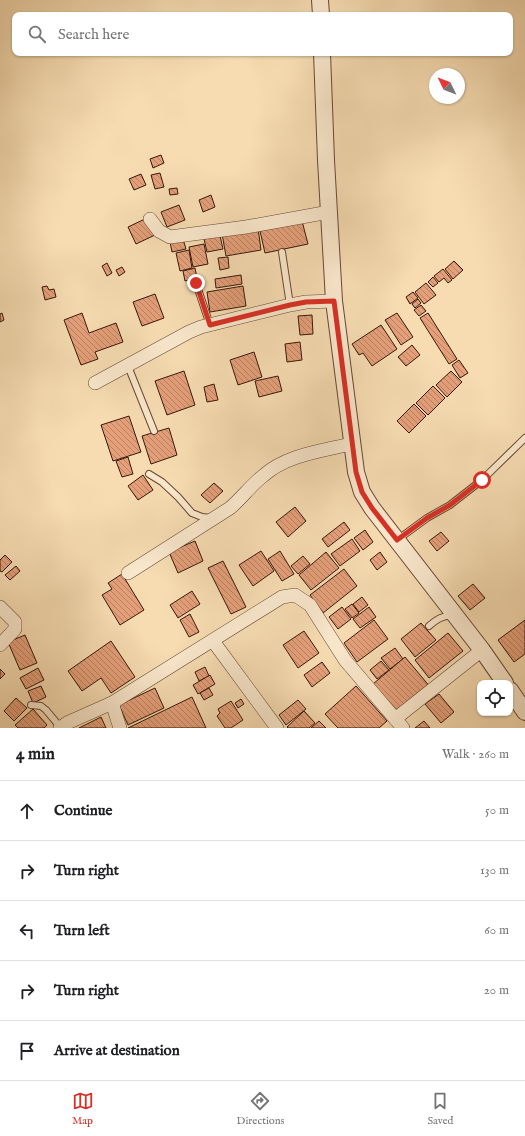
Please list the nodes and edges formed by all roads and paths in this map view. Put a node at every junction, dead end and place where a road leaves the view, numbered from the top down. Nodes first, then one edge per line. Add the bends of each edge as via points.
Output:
1 (320, 0) edge
2 (321, 12) edge
3 (322, 56) edge
4 (329, 212) junction
5 (150, 219) dead end
6 (282, 252) dead end
7 (196, 283) dead end
8 (334, 301) junction
9 (290, 305) junction
10 (210, 325) junction
11 (128, 366) junction
12 (95, 383) dead end
13 (154, 431) dead end
14 (525, 438) edge
15 (351, 444) junction
16 (149, 474) dead end
17 (214, 518) junction
18 (397, 540) junction
19 (128, 573) dead end
20 (0, 608) edge
21 (454, 614) junction
22 (429, 626) dead end
23 (213, 641) junction
24 (0, 645) edge
25 (482, 650) junction
26 (503, 680) edge
27 (513, 694) edge
28 (112, 703) junction
29 (31, 705) dead end
30 (525, 712) edge
31 (399, 723) edge
32 (271, 726) edge
33 (60, 728) edge
34 (120, 728) edge

1 - 2 street
3 - 4 street
4 - 5 street via 170,237 159,231
4 - 8 street
6 - 9 lane
7 - 10 lane
8 - 9 street
8 - 15 street
9 - 10 street
10 - 11 street via 189,332
11 - 12 street
11 - 13 lane
14 - 18 lane via 482,480
15 - 17 street via 275,466 240,500
15 - 18 street via 362,492
16 - 17 lane via 162,482 192,513
17 - 19 street
18 - 21 street
20 - 24 street via 15,622 15,629
21 - 22 lane via 444,615
21 - 25 street
23 - 28 street
23 - 31 street via 282,597 295,595 310,605 345,660
23 - 32 street
25 - 26 street
25 - 31 street
27 - 30 street
28 - 33 street
28 - 34 street
29 - 33 lane via 41,706

